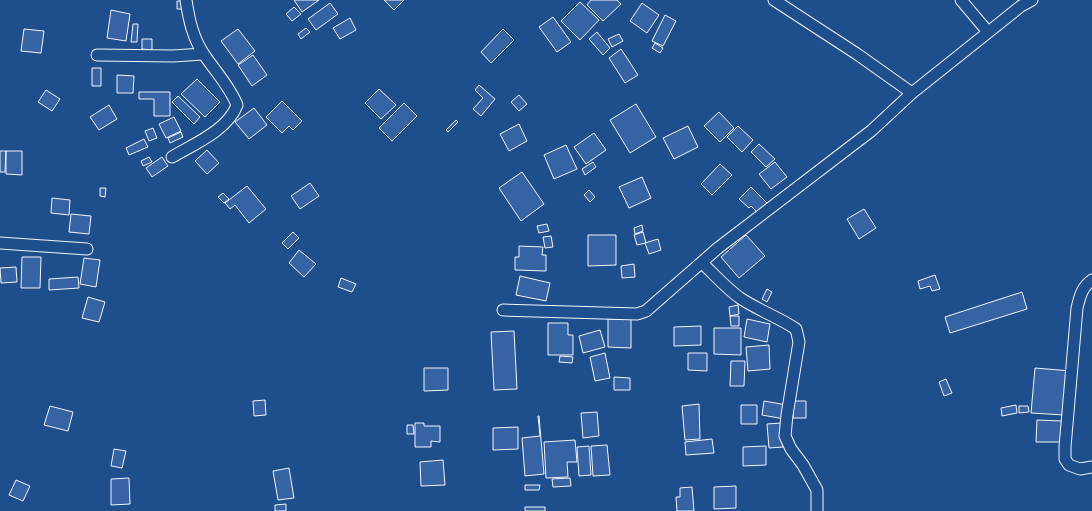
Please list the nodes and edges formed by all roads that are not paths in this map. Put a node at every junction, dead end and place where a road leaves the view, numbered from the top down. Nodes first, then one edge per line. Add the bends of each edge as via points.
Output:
1 (186, 0) edge
2 (774, 0) edge
3 (961, 0) edge
4 (1032, 0) edge
5 (988, 32) junction
6 (203, 54) junction
7 (97, 55) dead end
8 (912, 93) junction
9 (172, 157) dead end
10 (0, 243) edge
11 (87, 249) dead end
12 (702, 263) junction
13 (1092, 280) edge
14 (503, 310) dead end
15 (1092, 467) edge
16 (817, 511) edge

1 - 6 street via 189,23
2 - 8 street
3 - 5 street
4 - 5 street
5 - 8 street
6 - 7 street
6 - 9 street via 234,96 237,106 224,126
8 - 12 street via 871,131
10 - 11 street
12 - 14 street via 660,301 637,314
12 - 16 street via 739,297 796,329 799,342 785,436 817,490
13 - 15 street via 1080,294 1077,308 1065,447 1065,459 1069,465 1080,469

